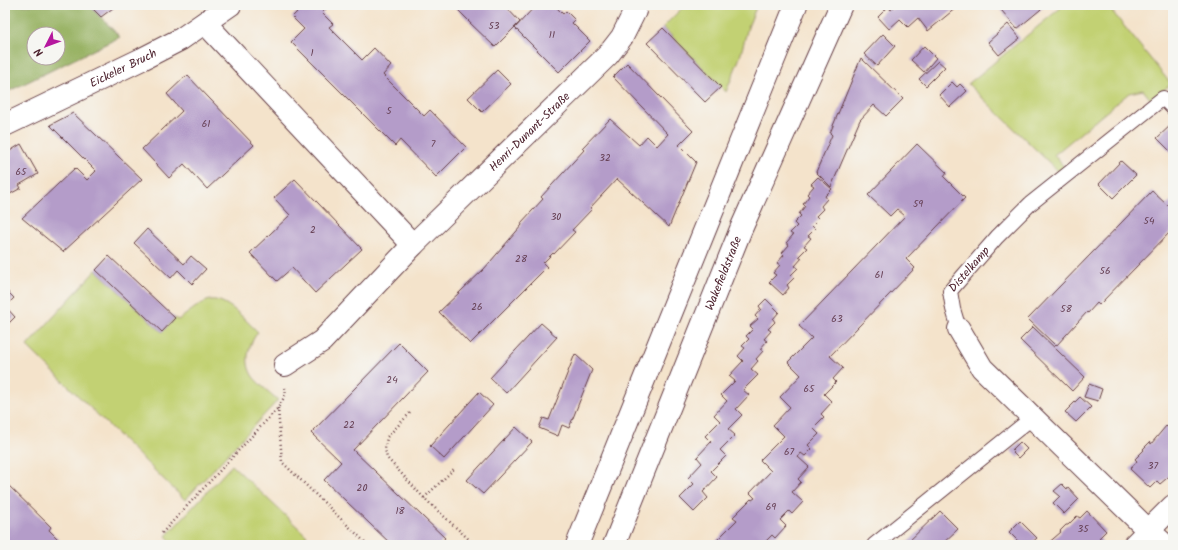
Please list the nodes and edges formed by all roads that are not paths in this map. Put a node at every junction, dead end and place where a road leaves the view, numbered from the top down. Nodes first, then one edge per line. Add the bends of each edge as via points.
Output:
1 (230, 5) edge
2 (796, 5) edge
3 (841, 5) edge
4 (635, 11) dead end
5 (205, 22) junction
6 (1173, 108) edge
7 (7, 119) edge
8 (413, 245) junction
9 (959, 329) joint
10 (285, 365) road end
11 (1033, 417) junction
12 (1173, 506) edge
13 (1141, 538) edge
14 (577, 545) edge
15 (614, 545) edge
16 (874, 545) edge
17 (1165, 545) edge

1 - 5 street, Eickeler Bruch
2 - 14 street
3 - 15 street, Wakefieldstraße via 741,229
4 - 8 street, Henri-Dunant-Straße via 622,37 608,56
5 - 7 street, Eickeler Bruch via 181,39 142,59
5 - 8 street
6 - 9 lane, Distelkamp via 1163,98 1030,204 997,237 950,291
8 - 10 street, Henri-Dunant-Straße via 322,341
9 - 11 street, Distelkamp via 982,368
11 - 13 street, Distelkamp
11 - 16 lane
12 - 13 street
13 - 17 street, Distelkamp

